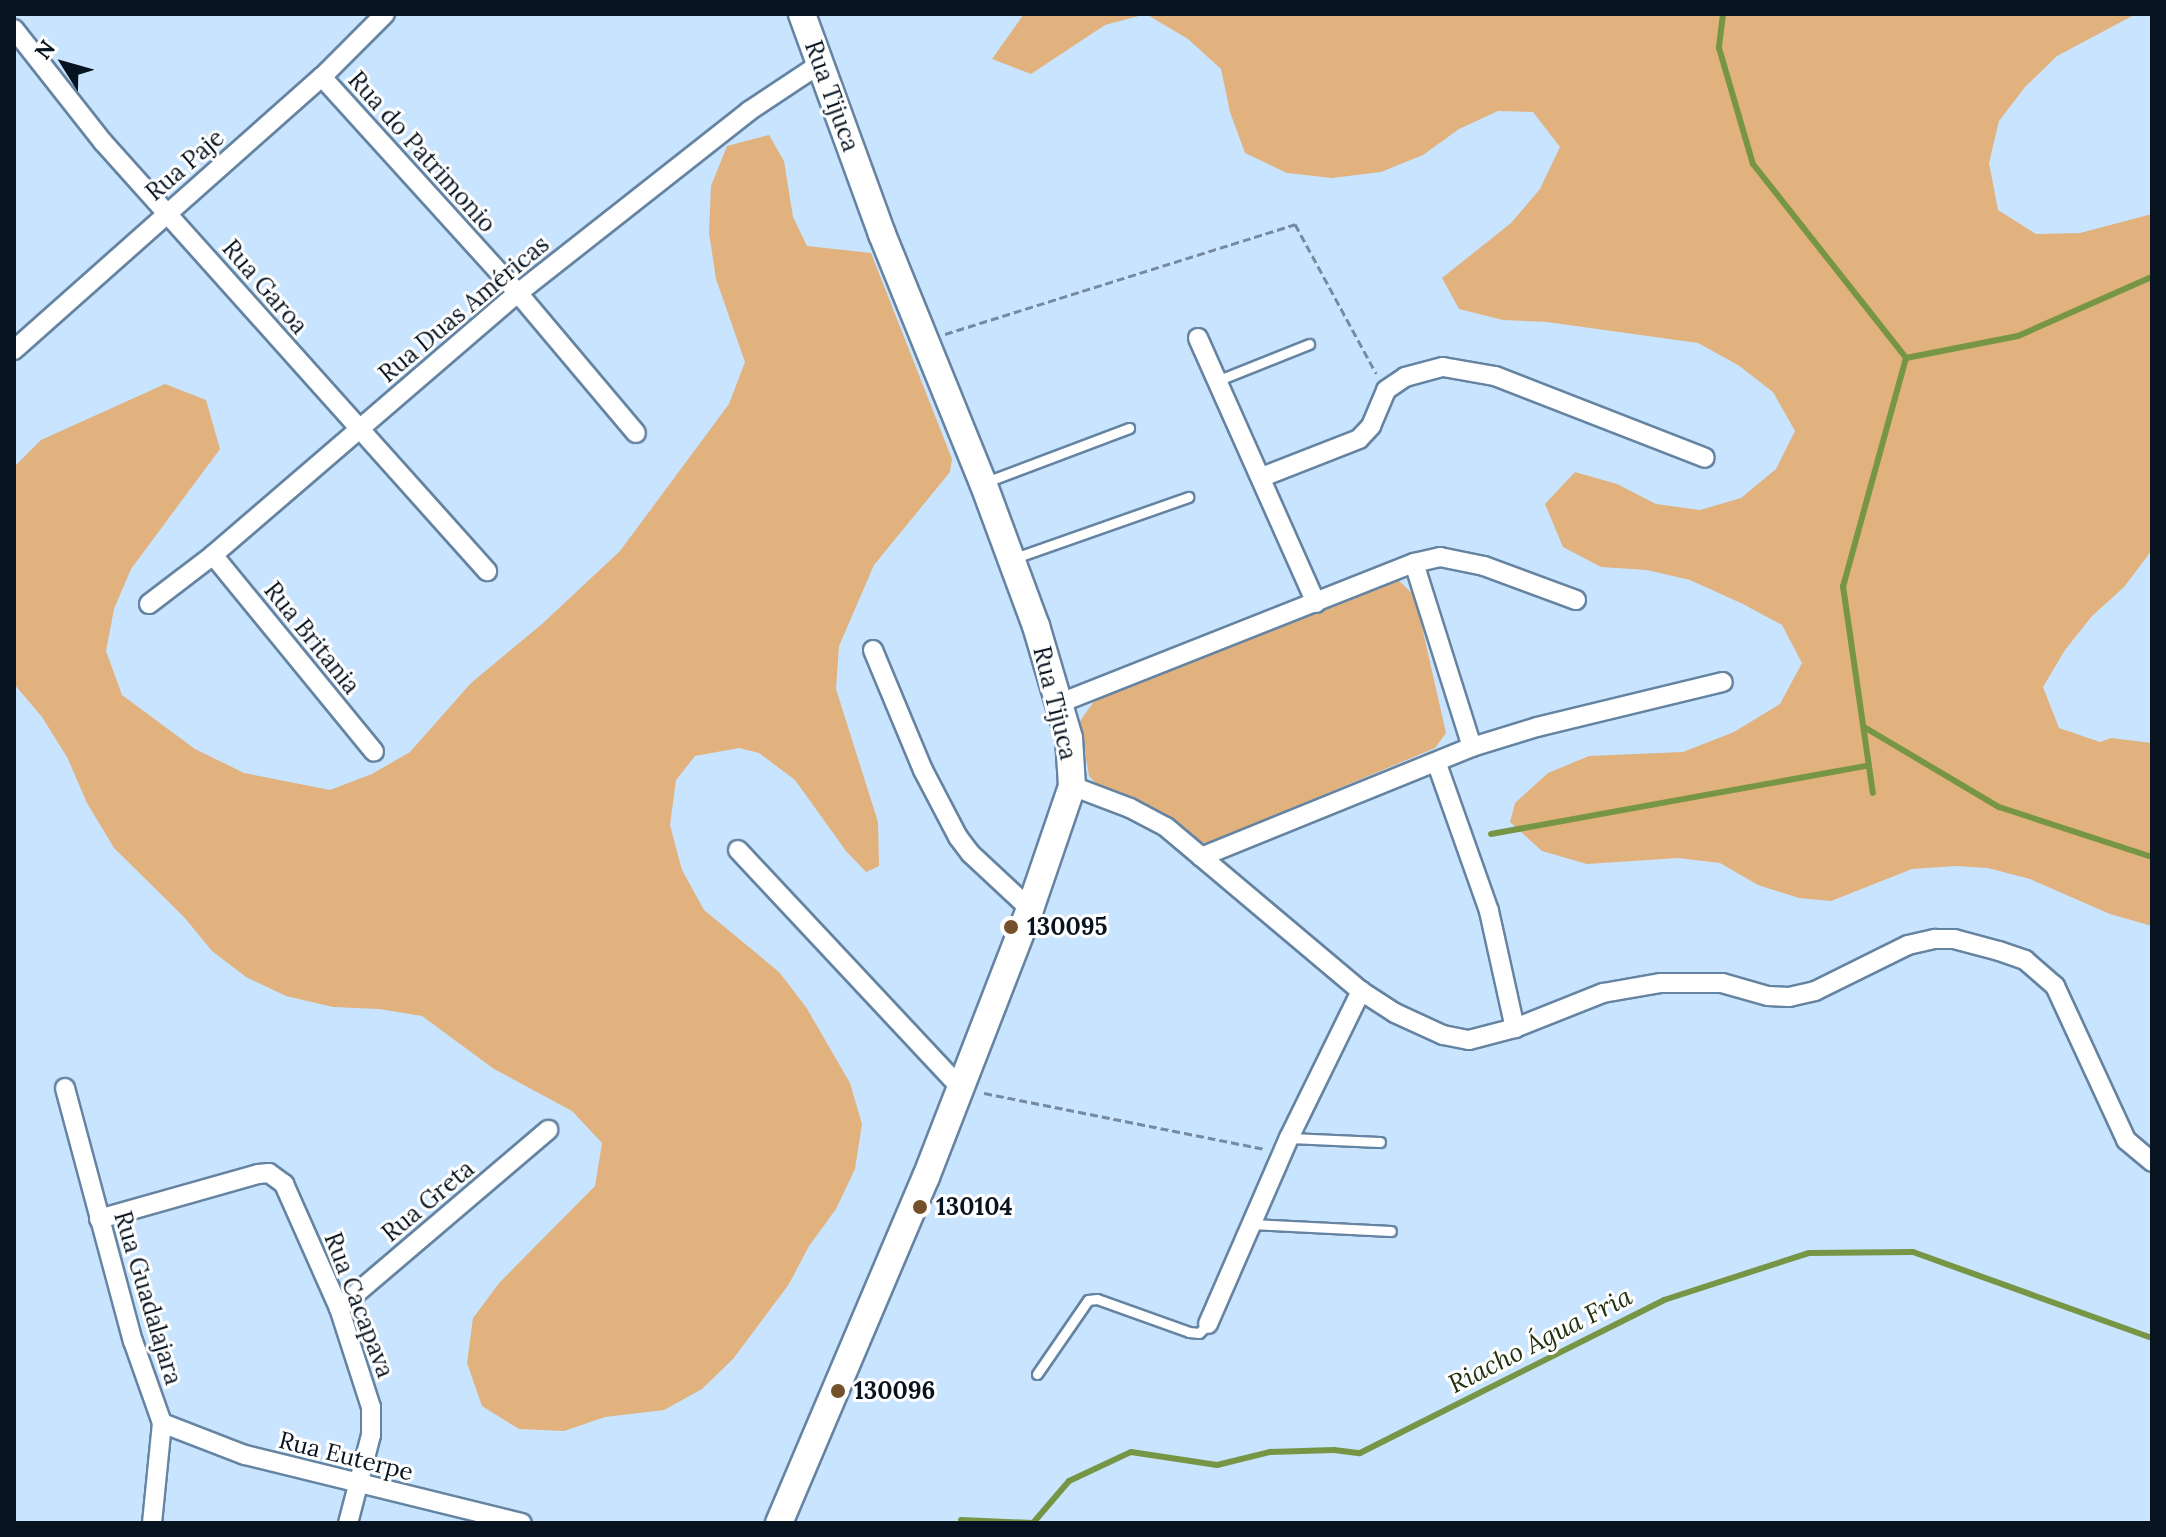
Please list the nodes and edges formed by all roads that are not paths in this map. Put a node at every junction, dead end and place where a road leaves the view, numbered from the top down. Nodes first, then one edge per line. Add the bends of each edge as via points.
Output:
1 (385, 14) edge
2 (802, 14) edge
3 (14, 29) edge
4 (820, 64) junction
5 (322, 77) junction
6 (167, 211) junction
7 (518, 293) junction
8 (1198, 338) dead end
9 (1309, 344) dead end
10 (14, 350) edge
11 (1219, 380) junction
12 (1129, 428) dead end
13 (357, 429) junction
14 (636, 433) dead end
15 (1705, 458) dead end
16 (1262, 477) junction
17 (983, 483) junction
18 (1188, 497) dead end
19 (213, 555) junction
20 (1009, 560) junction
21 (1414, 563) junction
22 (487, 571) dead end
23 (1576, 600) dead end
24 (1316, 603) junction
25 (149, 604) dead end
26 (873, 650) dead end
27 (1723, 682) dead end
28 (1060, 703) junction
29 (1472, 747) junction
30 (374, 752) dead end
31 (1437, 764) junction
32 (1072, 786) junction
33 (738, 850) dead end
34 (1201, 857) junction
35 (1030, 909) junction
36 (1361, 991) junction
37 (1515, 1028) junction
38 (65, 1088) dead end
39 (961, 1088) junction
40 (548, 1130) dead end
41 (1380, 1142) dead end
42 (1286, 1145) junction
43 (2152, 1162) edge
44 (99, 1219) junction
45 (1251, 1224) junction
46 (1391, 1231) dead end
47 (339, 1308) junction
48 (1208, 1324) joint
49 (1037, 1374) dead end
50 (162, 1423) junction
51 (357, 1485) junction
52 (786, 1521) edge
53 (152, 1523) edge
54 (348, 1523) edge
55 (522, 1523) edge

1 - 5 street, Rua Paje
2 - 4 street, Rua Tijuca
3 - 6 street, Rua Garoa via 71,104
4 - 7 street, Rua Duas Américas via 749,111
4 - 17 street, Rua Tijuca
5 - 6 street, Rua Paje
5 - 7 street, Rua do Patrimonio
6 - 10 street, Rua Paje
6 - 13 street, Rua Garoa
7 - 13 street, Rua Duas Américas
7 - 14 street, Rua do Patrimonio
8 - 11 street
9 - 11 lane
11 - 16 street
12 - 17 lane
13 - 19 street, Rua Duas Américas
13 - 22 street, Rua Garoa
15 - 16 street via 1495,376 1443,367 1405,377 1386,390 1371,426 1359,439
16 - 24 street
17 - 20 street, Rua Tijuca
18 - 20 lane
19 - 25 street, Rua Duas Américas
19 - 30 street, Rua Britania
20 - 28 street, Rua Tijuca
21 - 23 street via 1440,557 1460,560
21 - 24 street
21 - 29 street
24 - 28 street
26 - 35 street via 923,770 958,837
27 - 29 street
28 - 32 street, Rua Tijuca
29 - 31 street
31 - 34 street
31 - 37 street via 1489,911
32 - 34 street via 1166,827
32 - 35 street, Rua Tijuca
33 - 39 street
34 - 36 street
35 - 39 street, Rua Tijuca
36 - 37 street via 1443,1035 1469,1040
36 - 42 street
37 - 43 street via 1603,993 1661,983 1722,983 1789,997 1815,991 1908,945 1954,939 2025,960 2055,986 2126,1140
38 - 44 street, Rua Guadalajara
39 - 52 street, Rua Tijuca
40 - 47 street, Rua Greta
41 - 42 lane
42 - 45 street
44 - 47 street, Rua Cacapava via 269,1173 284,1184
44 - 50 street, Rua Guadalajara
45 - 46 lane
45 - 48 street
47 - 51 street, Rua Cacapava via 371,1407 371,1435
48 - 49 lane via 1199,1333 1189,1332 1088,1300
50 - 51 street, Rua Euterpe via 245,1455
50 - 53 street, Rua Guadalajara
51 - 54 street, Rua Cacapava
51 - 55 street, Rua Euterpe

